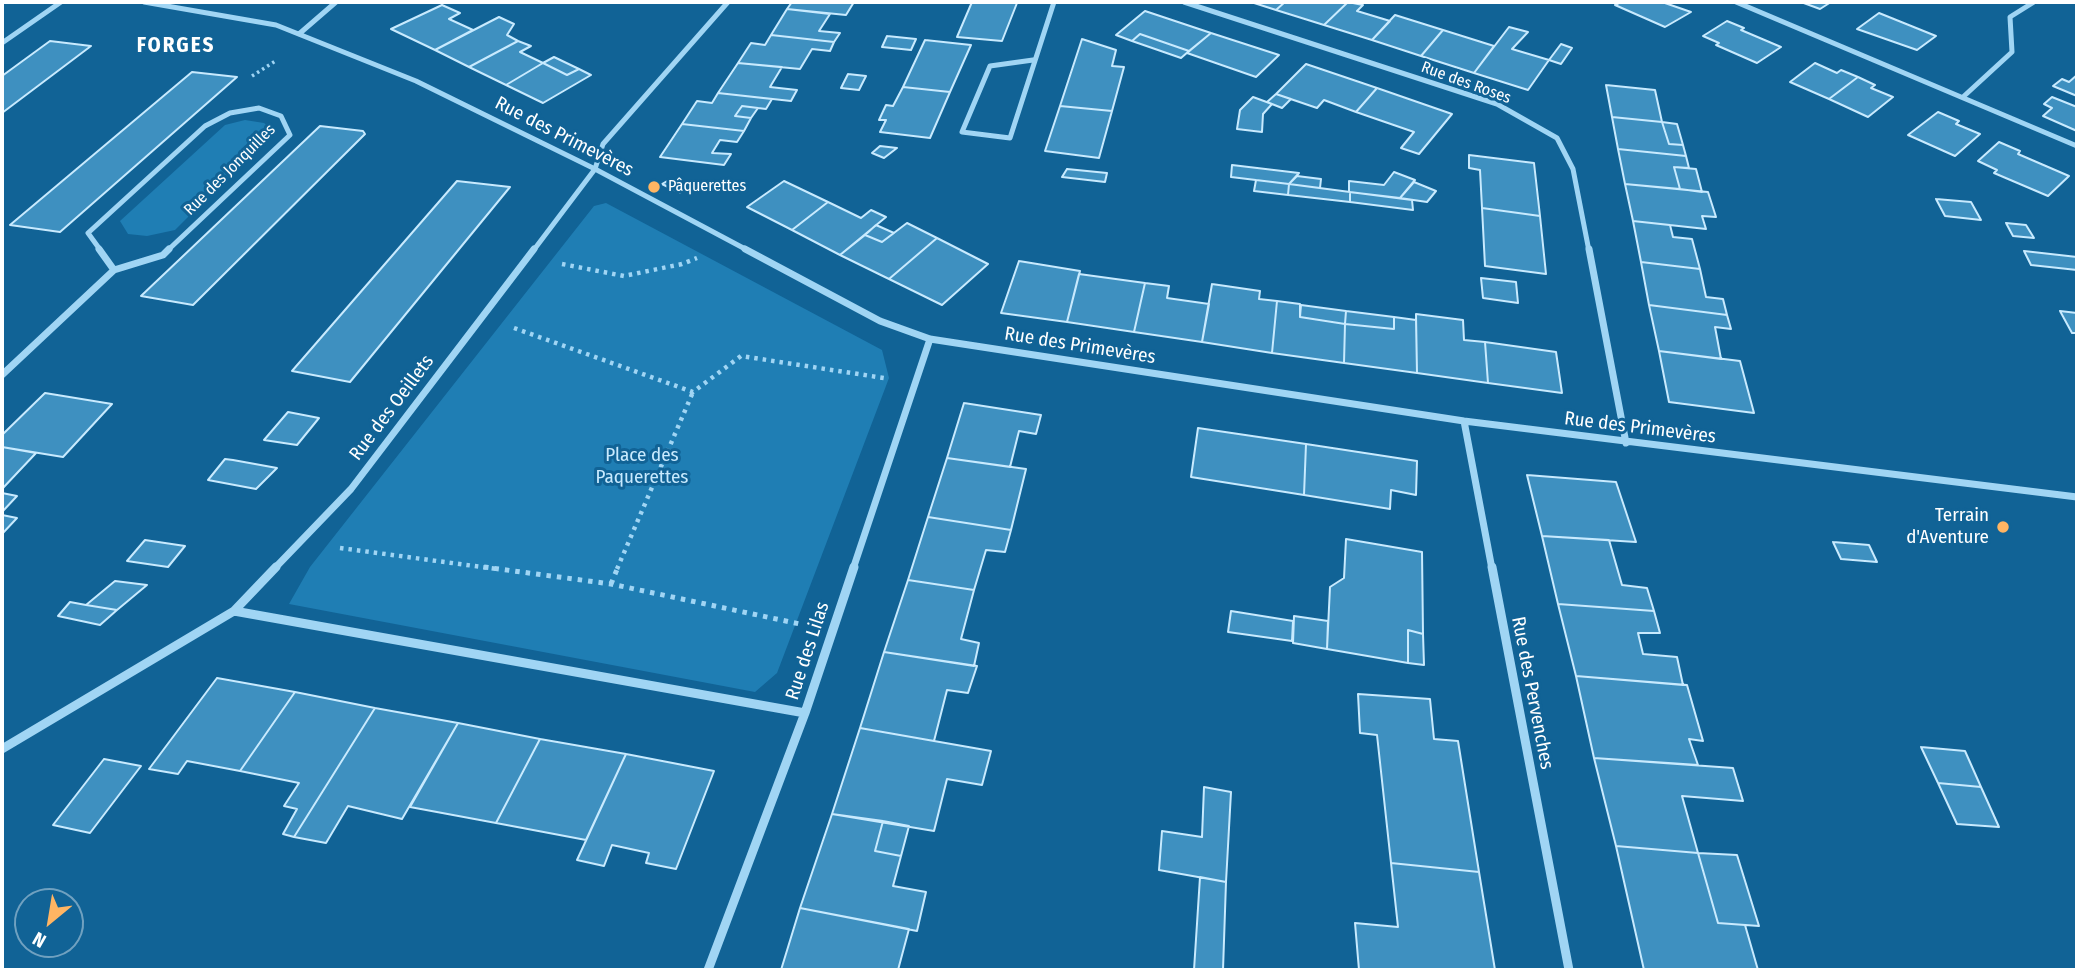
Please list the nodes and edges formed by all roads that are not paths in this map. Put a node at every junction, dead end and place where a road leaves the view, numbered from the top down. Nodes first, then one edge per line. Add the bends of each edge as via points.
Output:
1 (61, 2) edge
2 (144, 2) edge
3 (336, 2) edge
4 (729, 2) edge
5 (1054, 2) edge
6 (1184, 2) edge
7 (1736, 2) edge
8 (2034, 2) edge
9 (299, 34) junction
10 (2, 43) edge
11 (1033, 60) junction
12 (1963, 97) junction
13 (2077, 146) edge
14 (595, 169) junction
15 (114, 270) junction
16 (930, 339) junction
17 (2, 375) edge
18 (1464, 421) junction
19 (1626, 443) junction
20 (2077, 497) edge
21 (234, 611) junction
22 (805, 713) junction
23 (2, 750) edge
24 (708, 970) edge
25 (1569, 970) edge

1 - 10 street
2 - 9 street, Rue des Primevères via 264,23
3 - 9 street
4 - 14 street, Rue des Oeillets via 603,144
5 - 11 street
6 - 19 street, Rue des Roses via 1497,104 1558,138 1573,169
7 - 12 street
8 - 12 street via 2010,17 2012,51
9 - 14 street, Rue des Primevères via 416,81
11 - 11 street via 990,66 962,132 1010,138
12 - 13 street
14 - 16 street, Rue des Primevères via 880,321
14 - 21 street, Rue des Oeillets via 351,489
15 - 15 street, Rue des Jonquilles via 88,233 205,126 230,113 259,108 281,116 290,135 163,255
15 - 17 street, Rue des Jonquilles
16 - 18 street, Rue des Primevères
16 - 22 street, Rue des Lilas
18 - 19 street, Rue des Primevères
18 - 25 street, Rue des Pervenches
19 - 20 street, Rue des Primevères
21 - 22 street
21 - 23 street, Rue des Oeillets
22 - 24 street, Rue des Lilas

